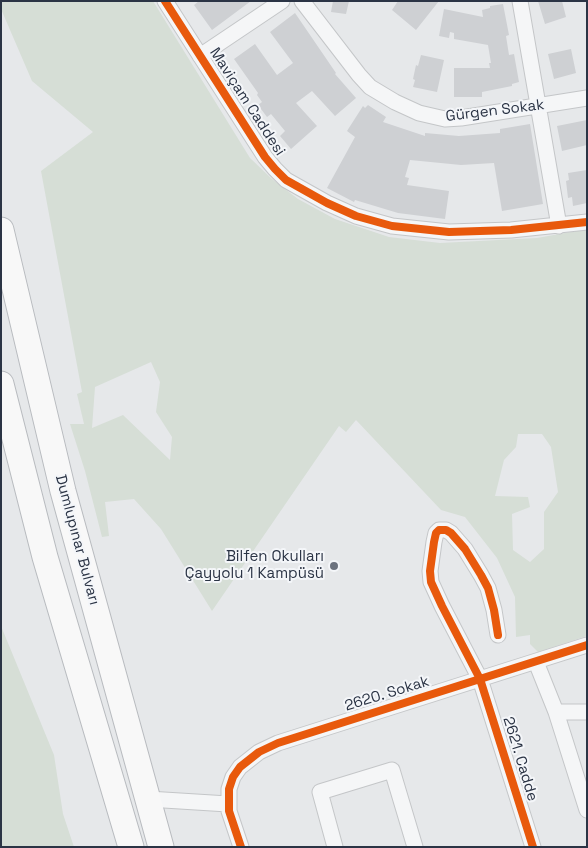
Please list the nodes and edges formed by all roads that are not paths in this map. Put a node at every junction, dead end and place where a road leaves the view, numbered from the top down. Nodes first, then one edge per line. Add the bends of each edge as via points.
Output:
1 (165, 1) edge
2 (282, 1) edge
3 (302, 1) edge
4 (520, 1) edge
5 (200, 56) junction
6 (587, 98) edge
7 (538, 106) junction
8 (587, 222) edge
9 (558, 226) junction
10 (1, 230) edge
11 (1, 384) edge
12 (498, 634) dead end
13 (587, 645) edge
14 (536, 662) junction
15 (480, 679) junction
16 (556, 712) junction
17 (587, 712) edge
18 (148, 799) junction
19 (228, 804) junction
20 (587, 810) edge
21 (131, 847) edge
22 (161, 847) edge
23 (241, 847) edge
24 (335, 847) edge
25 (415, 847) edge
26 (532, 847) edge

1 - 5 street, Maviçam Caddesi
2 - 5 street
3 - 7 street, Gürgen Sokak via 370,86 414,111 445,119
4 - 7 street
5 - 9 street, Maviçam Caddesi via 275,169 293,184 334,207 374,222 421,230 480,232
6 - 7 street, Gürgen Sokak
7 - 9 street
8 - 9 street, Maviçam Caddesi
10 - 18 highway, Dumlupınar Bulvarı via 62,491
11 - 21 highway via 45,557
12 - 15 street, 2621. Cadde via 488,588 481,575 451,533 439,530 434,542 431,582
13 - 14 street, 2620. Sokak
14 - 15 street, 2620. Sokak
14 - 16 street
15 - 19 street, 2620. Sokak via 271,745 249,758 237,772 231,782
15 - 26 street, 2621. Cadde
16 - 17 street
16 - 20 street
18 - 19 street
18 - 22 highway, Dumlupınar Bulvarı
19 - 23 street
24 - 25 street via 320,792 392,770

